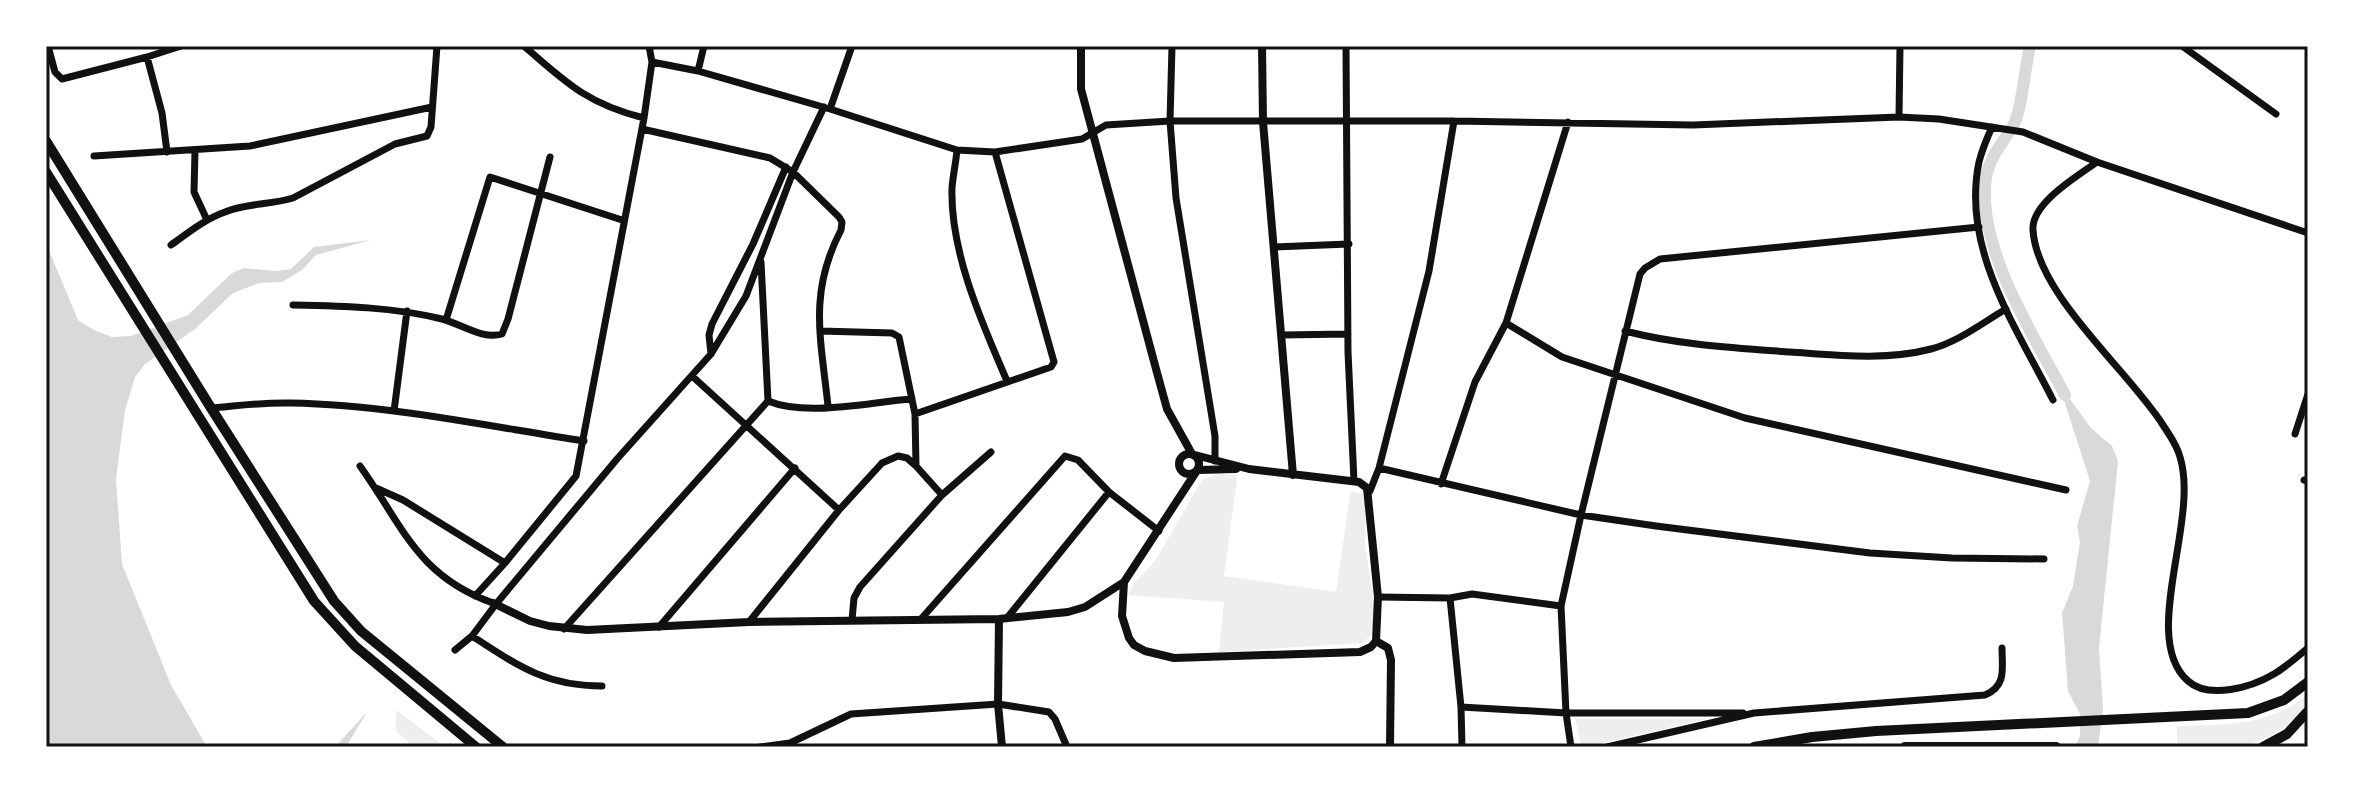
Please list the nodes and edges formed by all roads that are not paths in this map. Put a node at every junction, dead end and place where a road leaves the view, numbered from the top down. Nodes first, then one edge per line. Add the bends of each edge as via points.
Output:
1 (48, 46) edge
2 (181, 46) edge
3 (437, 46) edge
4 (524, 46) edge
5 (649, 46) edge
6 (704, 46) edge
7 (852, 46) edge
8 (1081, 46) edge
9 (1172, 46) edge
10 (1262, 46) edge
11 (1346, 46) edge
12 (1900, 46) edge
13 (2182, 46) edge
14 (147, 57) junction
15 (652, 62) junction
16 (698, 71) junction
17 (432, 107) junction
18 (827, 108) junction
19 (2276, 114) dead end
20 (1899, 117) junction
21 (644, 118) junction
22 (1347, 120) junction
23 (1170, 121) junction
24 (1454, 121) junction
25 (1263, 122) junction
26 (1568, 122) junction
27 (1992, 127) junction
28 (642, 129) junction
29 (1094, 133) junction
30 (46, 141) edge
31 (957, 150) junction
32 (195, 151) junction
33 (167, 152) junction
34 (995, 152) junction
35 (94, 156) dead end
36 (550, 157) dead end
37 (2097, 162) junction
38 (790, 169) junction
39 (46, 172) edge
40 (542, 193) junction
41 (207, 220) junction
42 (622, 220) junction
43 (1979, 227) junction
44 (2308, 233) edge
45 (1349, 244) junction
46 (171, 245) dead end
47 (1274, 247) junction
48 (760, 260) junction
49 (293, 305) dead end
50 (2006, 309) junction
51 (407, 311) junction
52 (446, 320) junction
53 (1506, 323) junction
54 (820, 331) junction
55 (1625, 331) junction
56 (1348, 334) junction
57 (1282, 335) junction
58 (711, 354) junction
59 (1615, 373) junction
60 (692, 376) junction
61 (1007, 381) junction
62 (2308, 394) edge
63 (912, 399) junction
64 (2053, 400) dead end
65 (768, 401) junction
66 (828, 406) junction
67 (211, 408) junction
68 (394, 411) junction
69 (915, 414) junction
70 (746, 424) junction
71 (2295, 434) dead end
72 (584, 441) junction
73 (991, 452) dead end
74 (1193, 454) junction
75 (1215, 461) junction
76 (360, 466) dead end
77 (916, 466) junction
78 (795, 468) junction
79 (1379, 468) junction
80 (1249, 469) junction
81 (1180, 470) junction
82 (1197, 471) junction
83 (1293, 475) junction
84 (1354, 481) junction
85 (1441, 484) junction
86 (376, 488) junction
87 (2066, 490) dead end
88 (1370, 491) junction
89 (1109, 492) junction
90 (942, 495) junction
91 (1176, 504) junction
92 (839, 510) junction
93 (1581, 515) junction
94 (1159, 531) junction
95 (2044, 559) dead end
96 (505, 563) junction
97 (1124, 582) junction
98 (476, 597) junction
99 (1378, 597) junction
100 (1450, 598) junction
101 (494, 603) junction
102 (1561, 606) junction
103 (921, 619) junction
104 (1003, 619) junction
105 (852, 620) junction
106 (749, 622) junction
107 (659, 627) junction
108 (564, 629) junction
109 (472, 636) junction
110 (1376, 641) junction
111 (2002, 648) dead end
112 (2308, 648) edge
113 (455, 650) dead end
114 (2308, 682) edge
115 (602, 686) dead end
116 (998, 704) junction
117 (1461, 707) junction
118 (2308, 711) edge
119 (1566, 713) junction
120 (1754, 713) junction
121 (2023, 746) edge
122 (476, 747) edge
123 (503, 747) edge
124 (760, 747) edge
125 (1002, 747) edge
126 (1067, 747) edge
127 (1390, 747) edge
128 (1462, 747) edge
129 (1571, 747) edge
130 (1607, 747) edge
131 (1754, 747) edge
132 (1905, 747) edge
133 (2056, 747) edge
134 (2263, 747) edge

1 - 14 street via 62,79
2 - 14 street
3 - 17 street
4 - 21 street via 585,97
5 - 15 street
6 - 16 street
7 - 18 street
8 - 29 street via 1081,89
9 - 23 street
10 - 25 street
11 - 22 street
12 - 20 street
13 - 19 street
14 - 33 street
15 - 16 street
15 - 21 street
16 - 18 street
17 - 32 street via 307,136
17 - 41 street via 427,136 395,144 293,198 227,210
18 - 31 street
18 - 38 street
20 - 26 street via 1693,125
20 - 27 street
21 - 28 street
22 - 24 street
22 - 25 street
22 - 45 street
23 - 25 street
23 - 29 street via 1106,125
23 - 75 street via 1176,198
24 - 26 street
24 - 79 street via 1429,271
25 - 47 street
26 - 53 street
27 - 37 street via 2018,131
27 - 43 street via 1979,160
28 - 38 street via 756,154
28 - 42 street
29 - 34 street
29 - 74 street via 1167,409
30 - 67 main road
31 - 34 street
31 - 61 street via 952,187 963,260
32 - 33 street
32 - 41 street via 194,192
33 - 35 street
34 - 61 street via 1054,355 1051,367
36 - 40 street
37 - 44 street
37 - 112 street via 2045,202 2033,227 2040,257 2060,297 2153,410 2177,448 2186,494 2167,631 2174,662 2192,684 2237,688 2275,674
38 - 48 street
38 - 54 street via 842,222 819,290
38 - 58 street via 712,324
39 - 122 main road via 314,601 338,630
40 - 42 street
40 - 52 street via 493,177
40 - 52 street via 502,334 487,335
41 - 46 street
42 - 72 street
43 - 50 street via 1984,256
43 - 55 street via 1660,259 1640,274
45 - 47 street
45 - 56 street
47 - 57 street
48 - 58 street via 739,311
48 - 65 street
49 - 51 street
50 - 55 street via 1942,346 1876,355 1728,348
50 - 64 street
51 - 52 street
51 - 68 street
53 - 59 street via 1553,353
53 - 85 street via 1475,382
54 - 63 street via 896,334
54 - 66 street
55 - 59 street
56 - 57 street
56 - 84 street
57 - 83 street
58 - 60 street
59 - 87 street via 1745,418
59 - 93 street
60 - 70 street
60 - 101 street
61 - 69 street
62 - 71 street
63 - 66 street
63 - 69 street
65 - 66 street via 794,409
65 - 70 street
67 - 68 street via 287,403
67 - 123 main road via 334,601 361,631
68 - 72 street
69 - 77 street
70 - 78 street
70 - 108 street
72 - 96 street via 571,485
73 - 90 street
74 - 75 street
74 - 81 street via 1180,459
74 - 82 street via 1199,460
75 - 80 street
76 - 86 street
77 - 90 street
77 - 92 street via 907,458 891,457
78 - 92 street
78 - 107 street
79 - 85 street
79 - 88 street
80 - 82 street
80 - 83 street
81 - 82 street
81 - 91 street
82 - 91 street
83 - 84 street
84 - 88 street
85 - 93 street
86 - 96 street
86 - 98 street via 435,572
88 - 99 street
89 - 94 street
89 - 103 street via 1075,458 1063,457
89 - 104 street
90 - 105 street via 860,587
91 - 94 street
92 - 106 street
93 - 95 street via 1870,553
93 - 102 street
94 - 97 street
96 - 98 street
97 - 104 street via 1085,607
97 - 110 street via 1124,630 1134,645 1162,657 1360,652
98 - 101 street
99 - 100 street
99 - 110 street
100 - 102 street via 1472,594
100 - 117 street
101 - 108 street via 530,621
101 - 109 street
102 - 119 street
103 - 104 street
103 - 105 street
104 - 116 street
105 - 106 street
106 - 107 street
107 - 108 street
109 - 113 street
109 - 115 street via 524,670 573,686
110 - 127 street via 1388,648 1391,660
111 - 120 street via 2002,681 1985,695
114 - 131 main road via 2284,700 2235,714 1847,733
116 - 124 street via 851,714 790,743
116 - 125 street
116 - 126 street via 1049,712
117 - 119 street
117 - 128 street
118 - 134 main road via 2287,734
119 - 120 street
119 - 129 street
120 - 130 street
121 - 132 main road
121 - 133 main road

